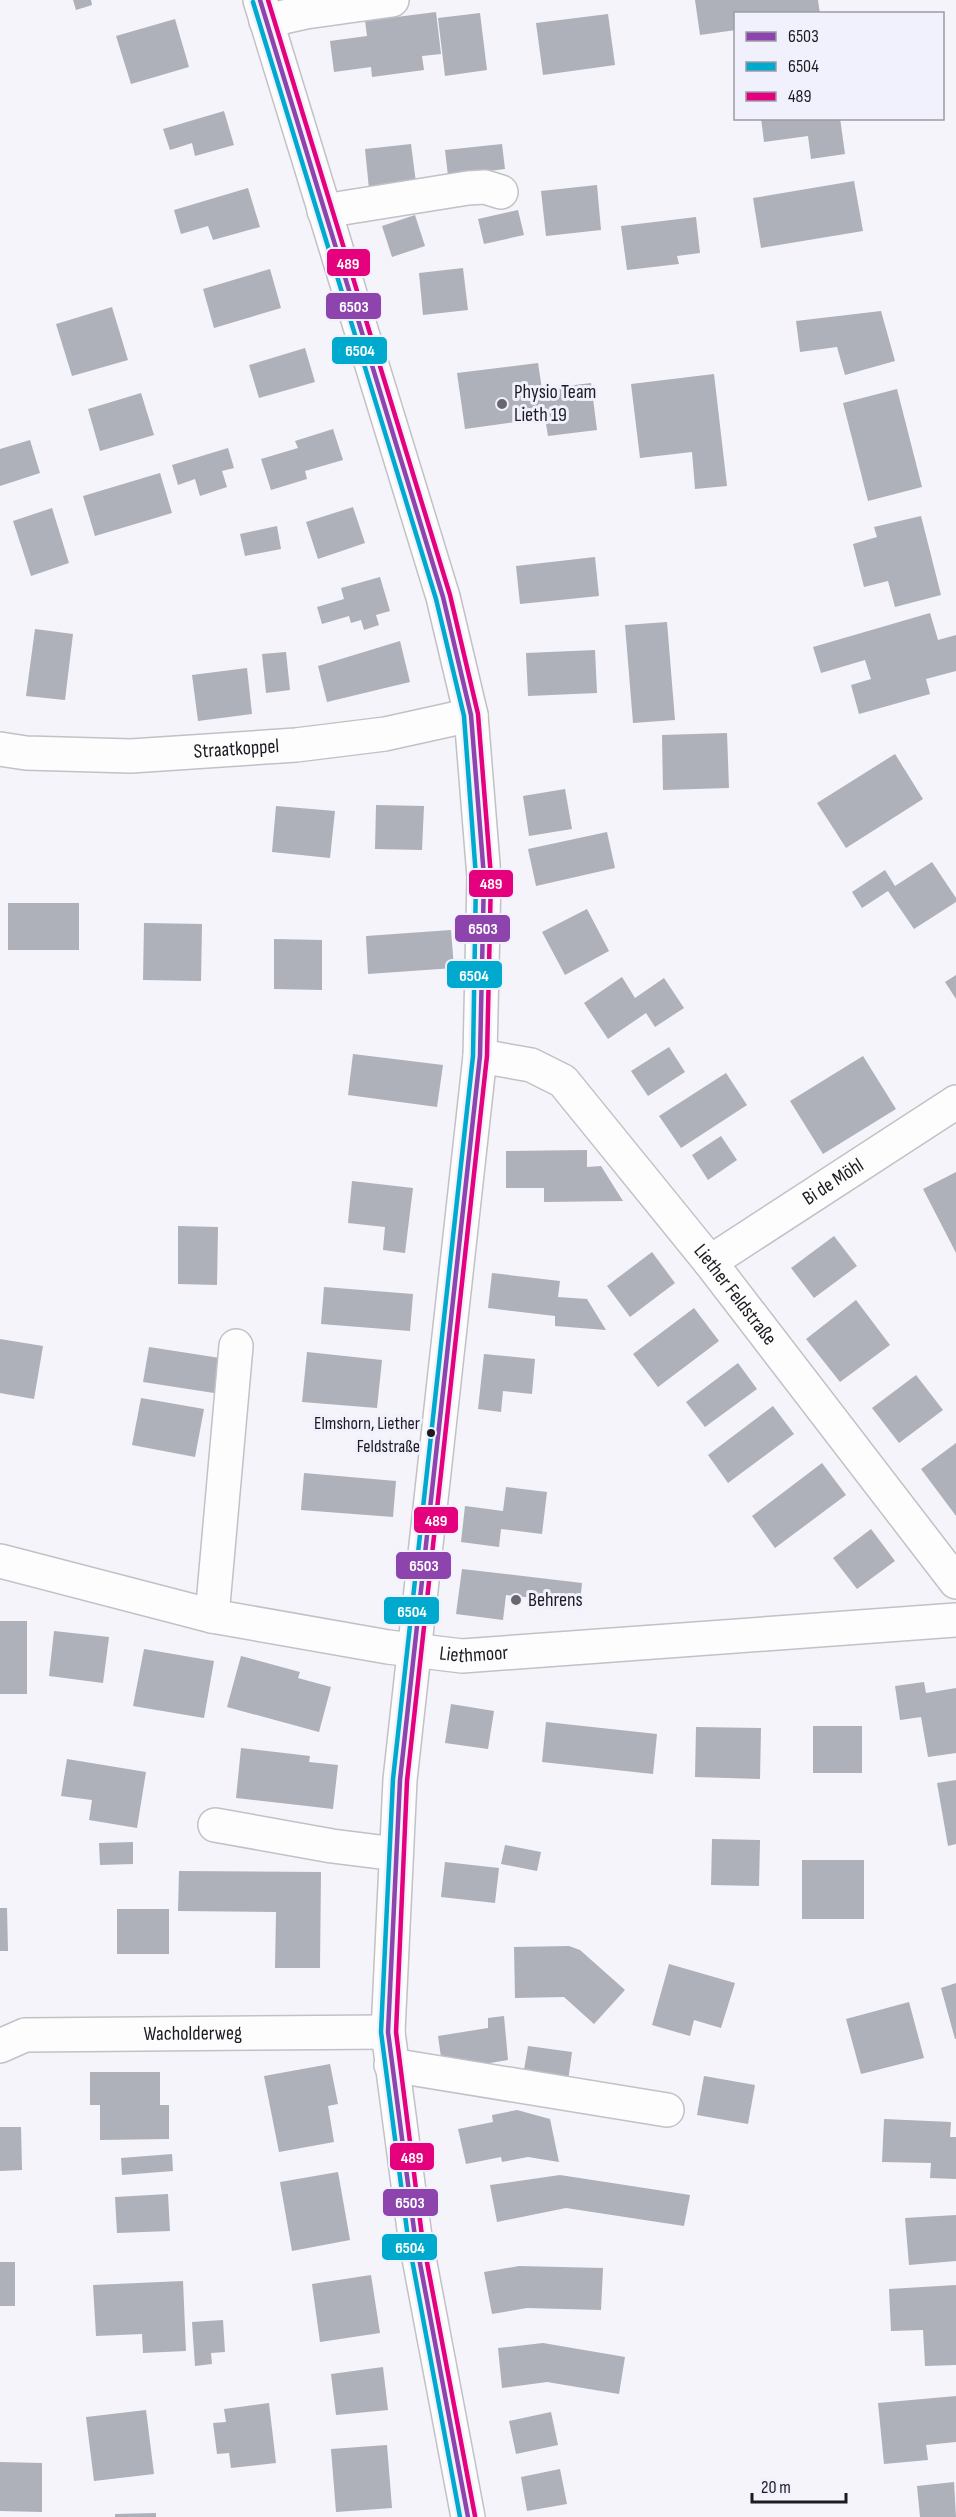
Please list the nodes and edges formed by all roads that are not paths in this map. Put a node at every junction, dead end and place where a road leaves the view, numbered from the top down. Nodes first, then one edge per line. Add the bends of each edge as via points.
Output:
1 (392, 0) edge
2 (263, 10) edge
3 (501, 192) dead end
4 (324, 211) junction
5 (471, 715) junction
6 (0, 749) edge
7 (480, 1056) junction
8 (956, 1102) edge
9 (710, 1262) junction
10 (236, 1346) dead end
11 (0, 1561) edge
12 (956, 1582) edge
13 (212, 1617) junction
14 (956, 1620) edge
15 (414, 1650) junction
16 (215, 1825) dead end
17 (396, 1854) junction
18 (388, 2032) junction
19 (0, 2046) edge
20 (391, 2065) junction
21 (667, 2110) dead end
22 (468, 2517) edge

1 - 2 street via 306,12
2 - 4 street
3 - 4 street via 485,187 468,188
4 - 5 street via 443,597
5 - 6 street, Straatkoppel via 385,734 296,745 131,756
5 - 7 street via 484,877
7 - 9 street, Liether Feldstraße via 531,1065 563,1081
7 - 15 street
8 - 9 street, Bi de Möhl
9 - 12 street, Liether Feldstraße
10 - 13 street
11 - 13 street, Liethmoor
13 - 15 street, Liethmoor
14 - 15 street, Liethmoor via 462,1656
15 - 17 street
16 - 17 street
17 - 18 street
18 - 19 street, Wacholderweg via 25,2035
18 - 20 street
20 - 21 street
20 - 22 street via 415,2237

